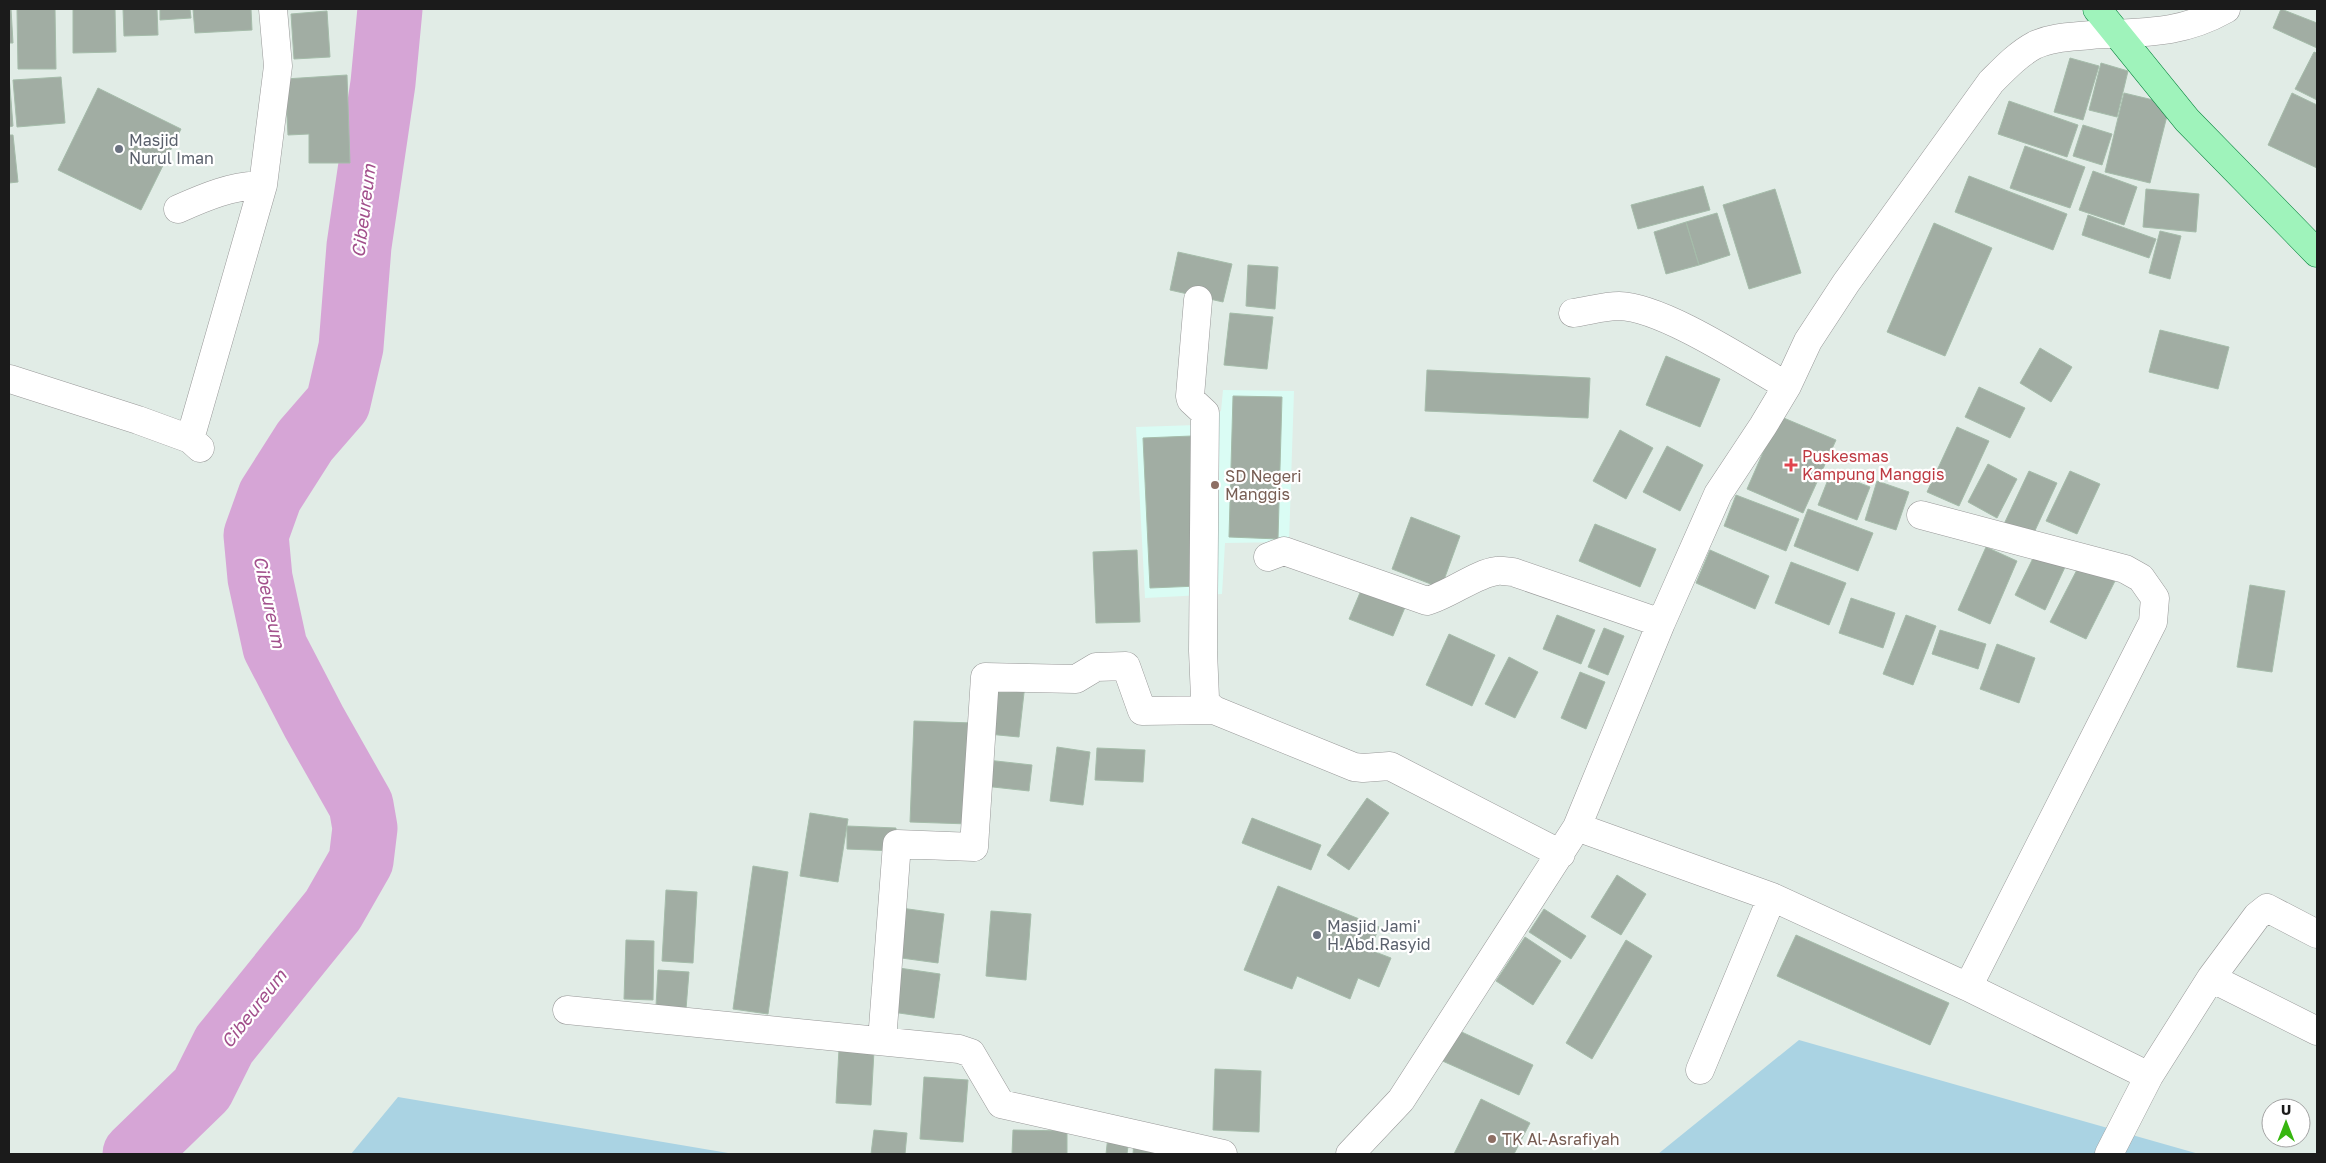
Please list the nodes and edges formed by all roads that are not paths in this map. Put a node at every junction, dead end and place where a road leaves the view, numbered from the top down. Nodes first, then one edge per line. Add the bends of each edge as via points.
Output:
1 (274, 9) edge
2 (2097, 9) edge
3 (2226, 9) edge
4 (2115, 34) junction
5 (263, 185) junction
6 (178, 209) dead end
7 (2317, 253) edge
8 (1198, 300) dead end
9 (1573, 314) dead end
10 (10, 379) edge
11 (1787, 386) junction
12 (1921, 515) dead end
13 (1268, 558) dead end
14 (1660, 623) junction
15 (1214, 710) junction
16 (1577, 827) junction
17 (1561, 854) junction
18 (1772, 896) junction
19 (2317, 934) edge
20 (2211, 978) junction
21 (1968, 987) junction
22 (568, 1010) dead end
23 (2317, 1031) edge
24 (882, 1041) junction
25 (1700, 1070) dead end
26 (2149, 1076) junction
27 (1224, 1154) edge
28 (1350, 1154) edge
29 (2109, 1154) edge

1 - 5 street via 278,66
2 - 4 main road
3 - 4 street via 2190,26
4 - 7 main road via 2187,120
4 - 11 street via 2060,37 2035,45 2013,60 1991,82 1846,283 1808,341
5 - 6 street via 233,188
5 - 10 street via 195,444 138,420
8 - 15 street via 1190,396 1204,413 1204,698
9 - 11 street via 1618,306 1645,311 1723,348
11 - 14 street via 1718,494
12 - 21 street via 2125,569 2141,578 2155,598 2153,622
13 - 14 street via 1284,551 1427,601 1443,597 1482,575 1497,570 1513,572
14 - 16 street
15 - 17 street via 1354,766 1390,766
15 - 24 street via 1142,711 1126,666 1096,667 1076,679 986,678 974,847 897,844
16 - 17 street
16 - 18 street
17 - 28 street via 1401,1100
18 - 21 street
18 - 25 street
19 - 20 street via 2267,908 2257,916
20 - 23 street
20 - 26 street
21 - 26 street
22 - 24 street
24 - 27 street via 971,1053 1002,1104
26 - 29 street

